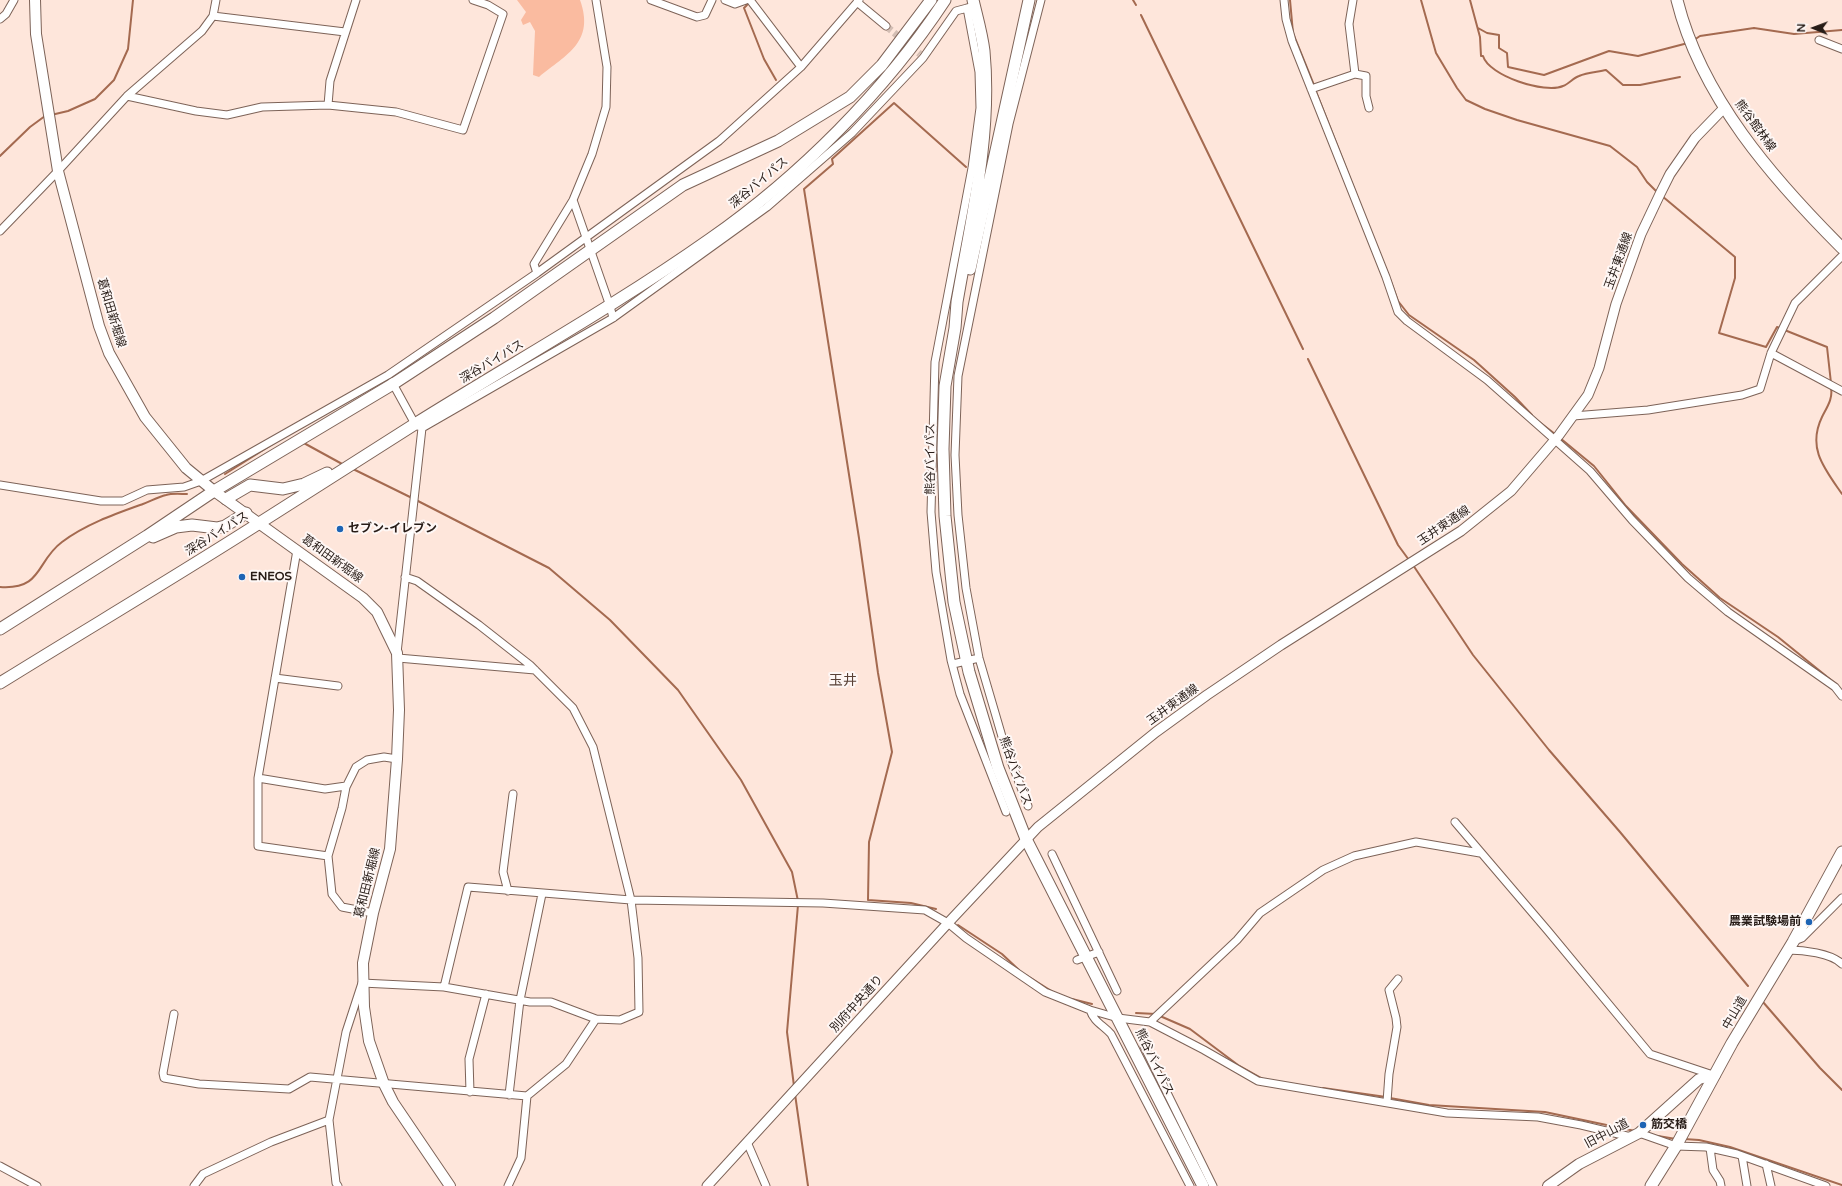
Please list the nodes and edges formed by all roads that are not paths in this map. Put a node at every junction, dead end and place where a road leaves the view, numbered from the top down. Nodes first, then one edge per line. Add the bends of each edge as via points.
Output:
1 (14, 0) edge
2 (35, 0) edge
3 (216, 0) edge
4 (356, 0) edge
5 (474, 0) edge
6 (596, 0) edge
7 (651, 0) edge
8 (712, 0) edge
9 (725, 0) edge
10 (746, 0) edge
11 (750, 0) edge
12 (932, 0) edge
13 (945, 0) edge
14 (1029, 0) edge
15 (1041, 0) edge
16 (1284, 0) edge
17 (1353, 0) edge
18 (1677, 0) edge
19 (858, 1) edge
20 (488, 2) edge
21 (971, 5) edge
22 (213, 16) junction
23 (0, 19) edge
24 (886, 26) tunnel mouth
25 (346, 32) junction
26 (1819, 40) dead end
27 (1842, 49) edge
28 (801, 67) junction
29 (1355, 74) junction
30 (1311, 88) junction
31 (127, 96) junction
32 (328, 106) junction
33 (1725, 107) junction
34 (1369, 108) dead end
35 (982, 110) junction
36 (1006, 123) junction
37 (58, 171) junction
38 (573, 200) junction
39 (0, 230) edge
40 (586, 237) junction
41 (1842, 248) edge
42 (590, 252) junction
43 (1842, 256) edge
44 (537, 272) junction
45 (610, 306) junction
46 (612, 318) junction
47 (955, 328) junction
48 (1771, 353) junction
49 (390, 379) junction
50 (1842, 391) edge
51 (1573, 416) junction
52 (418, 426) junction
53 (1556, 438) junction
54 (345, 468) junction
55 (201, 481) junction
56 (0, 485) edge
57 (214, 491) junction
58 (226, 500) junction
59 (931, 512) junction
60 (246, 513) junction
61 (945, 513) junction
62 (958, 515) junction
63 (260, 523) junction
64 (147, 536) junction
65 (297, 550) junction
66 (405, 577) junction
67 (0, 629) edge
68 (398, 656) junction
69 (979, 658) junction
70 (967, 661) junction
71 (952, 664) junction
72 (535, 670) junction
73 (275, 678) junction
74 (0, 683) edge
75 (338, 686) dead end
76 (1842, 696) edge
77 (398, 759) junction
78 (258, 778) junction
79 (346, 786) junction
80 (513, 794) dead end
81 (1028, 806) dead end
82 (1006, 812) dead end
83 (1455, 822) dead end
84 (1026, 839) junction
85 (1842, 852) edge
86 (1480, 853) junction
87 (1052, 854) dead end
88 (328, 856) junction
89 (508, 891) junction
90 (542, 894) junction
91 (1842, 898) edge
92 (631, 900) junction
93 (373, 913) junction
94 (948, 922) junction
95 (1790, 946) junction
96 (1099, 952) junction
97 (1082, 958) junction
98 (1842, 964) edge
99 (1398, 979) dead end
100 (362, 983) junction
101 (444, 988) junction
102 (1116, 991) dead end
103 (486, 994) junction
104 (520, 1000) junction
105 (1090, 1010) junction
106 (174, 1014) dead end
107 (1118, 1018) junction
108 (596, 1019) junction
109 (1150, 1022) junction
110 (1144, 1046) dead end
111 (1715, 1075) junction
112 (336, 1080) junction
113 (384, 1084) junction
114 (470, 1092) junction
115 (509, 1095) junction
116 (527, 1096) junction
117 (1387, 1102) junction
118 (1168, 1106) junction
119 (329, 1120) junction
120 (1635, 1135) junction
121 (747, 1142) junction
122 (1676, 1146) junction
123 (1710, 1148) junction
124 (1742, 1156) junction
125 (1766, 1164) junction
126 (0, 1166) edge
127 (510, 1185) edge
128 (37, 1186) edge
129 (194, 1186) edge
130 (338, 1186) edge
131 (450, 1186) edge
132 (707, 1186) edge
133 (766, 1186) edge
134 (1190, 1186) edge
135 (1203, 1186) edge
136 (1213, 1186) edge
137 (1548, 1186) edge
138 (1651, 1186) edge
139 (1721, 1186) edge
140 (1746, 1186) edge
141 (1771, 1186) edge
142 (1826, 1186) edge

1 - 23 street
2 - 37 main road, 葛和田新堀線 via 36,34
3 - 22 street
4 - 25 street
5 - 20 street
6 - 38 street via 607,67 606,107 592,154
7 - 8 street via 697,17 705,16
9 - 10 street via 735,4
11 - 28 street
12 - 42 main road, 深谷バイパス via 882,65 850,97 778,141 682,185
13 - 45 main road, 深谷バイパス via 928,26 883,82 824,144 767,195 712,238
14 - 36 main road
15 - 36 street
16 - 30 street via 1290,34
17 - 29 street via 1349,24
18 - 33 main road, 熊谷館林線 via 1704,71
19 - 24 street
19 - 28 street
20 - 32 street via 503,14 462,130 396,112
21 - 35 main road via 984,50 986,88
21 - 46 street via 956,11 921,56 852,133 767,208
22 - 25 street
22 - 31 street via 202,31
25 - 32 street via 330,81
26 - 27 street
28 - 40 street via 719,141
29 - 30 street
29 - 34 street via 1366,76
30 - 53 street via 1398,312 1487,380
31 - 32 street via 227,115 262,107
31 - 37 street
33 - 41 main road, 熊谷館林線 via 1776,177
33 - 51 street, 玉井東通線 via 1695,138 1670,174 1660,194 1641,234 1616,304 1600,368 1588,395
35 - 47 main road via 983,145
35 - 59 street via 935,362
36 - 47 main road
36 - 62 street via 958,376 955,455
37 - 39 street
37 - 55 main road, 葛和田新堀線 via 99,326 109,353 145,417 172,452
38 - 40 street
38 - 44 street via 534,264
40 - 42 street
40 - 44 street
42 - 45 street
42 - 49 main road, 深谷バイパス via 494,318
43 - 48 street via 1795,303
44 - 49 street
45 - 46 street
45 - 52 main road, 深谷バイパス
46 - 52 street
47 - 61 main road, 熊谷バイパス via 945,386
48 - 50 street
48 - 51 street via 1760,389 1742,395 1648,410
49 - 52 street
49 - 55 street
49 - 57 main road, 深谷バイパス via 299,440
51 - 53 street, 玉井東通線
52 - 54 main road, 深谷バイパス
52 - 66 street
53 - 76 street via 1590,471 1632,520 1688,578 1728,612 1835,687
53 - 84 street, 玉井東通線 via 1511,491 1461,531 1281,644 1206,695 1156,732
54 - 58 main road via 326,473 304,484 283,489 250,486
54 - 63 main road, 深谷バイパス
55 - 56 street via 184,487 147,490 123,501 101,501
55 - 57 main road, 葛和田新堀線
57 - 58 main road, 葛和田新堀線
57 - 64 main road, 深谷バイパス
58 - 60 main road, 葛和田新堀線
59 - 61 street
59 - 71 street via 936,572
60 - 63 main road, 葛和田新堀線
60 - 64 main road via 217,528 192,525 176,527 155,537
61 - 62 street
61 - 70 main road, 熊谷バイパス via 954,602
62 - 69 street via 966,588
63 - 65 main road, 葛和田新堀線
63 - 74 main road, 深谷バイパス
64 - 67 main road, 深谷バイパス
65 - 68 main road, 葛和田新堀線 via 364,598 377,612
65 - 73 street
66 - 68 street
66 - 72 street via 417,581 454,606
68 - 72 street
68 - 77 main road, 葛和田新堀線
69 - 70 street
69 - 81 street via 1003,740
70 - 71 street
70 - 84 main road, 熊谷バイパス via 998,768
71 - 82 street via 960,694
72 - 92 street via 573,708 593,747
73 - 75 street
73 - 78 street
77 - 79 street via 384,757 368,760 356,767
77 - 93 main road, 葛和田新堀線 via 390,849
78 - 79 street via 325,789
78 - 88 street via 258,846
79 - 88 street
80 - 89 street via 503,872
83 - 86 street
84 - 94 street, 別府中央通り
84 - 97 main road, 熊谷バイパス
85 - 95 main road, 中山道
86 - 109 street via 1416,842 1354,856 1323,870 1260,913 1237,940
86 - 111 street via 1650,1054
87 - 96 street
88 - 93 street via 332,894 342,907
89 - 90 street
89 - 101 street via 468,887
90 - 92 street
90 - 104 street
91 - 95 street via 1802,938
92 - 94 street via 807,903 925,910
92 - 108 street via 638,958 639,1012 620,1020
93 - 100 main road, 葛和田新堀線
94 - 105 street via 966,938 1045,992
94 - 121 street, 別府中央通り
95 - 98 street via 1838,960
95 - 111 main road, 中山道
96 - 97 street
96 - 102 street
97 - 107 main road, 熊谷バイパス
99 - 117 street via 1389,990 1397,1027
100 - 101 street
100 - 112 street via 346,1032
100 - 113 main road, 葛和田新堀線 via 369,1041
101 - 103 street
103 - 104 street
103 - 114 street via 469,1059
104 - 108 street via 551,1002
104 - 115 street
105 - 107 street
105 - 134 street via 1093,1019 1111,1034
106 - 112 street via 164,1078 199,1084 285,1089 310,1077
107 - 109 street
107 - 118 main road, 熊谷バイパス
108 - 116 street via 566,1064
109 - 117 street via 1258,1081
110 - 118 street
111 - 120 main road, 旧中山道 via 1699,1079
111 - 122 main road, 中山道
112 - 113 street
112 - 119 street
113 - 114 street
113 - 131 main road, 葛和田新堀線 via 393,1102
114 - 115 street
115 - 116 street
116 - 127 street via 521,1158
117 - 120 street via 1447,1113 1538,1117
118 - 135 main road, 熊谷バイパス
118 - 136 street
119 - 129 street via 271,1142 203,1174
119 - 130 street
120 - 122 street
120 - 137 main road, 旧中山道 via 1579,1164
121 - 132 street, 別府中央通り
121 - 133 street
122 - 123 street
122 - 138 main road, 中山道
123 - 124 street
123 - 139 street via 1713,1170
124 - 125 street
124 - 140 street
125 - 141 street
125 - 142 street
126 - 128 street

